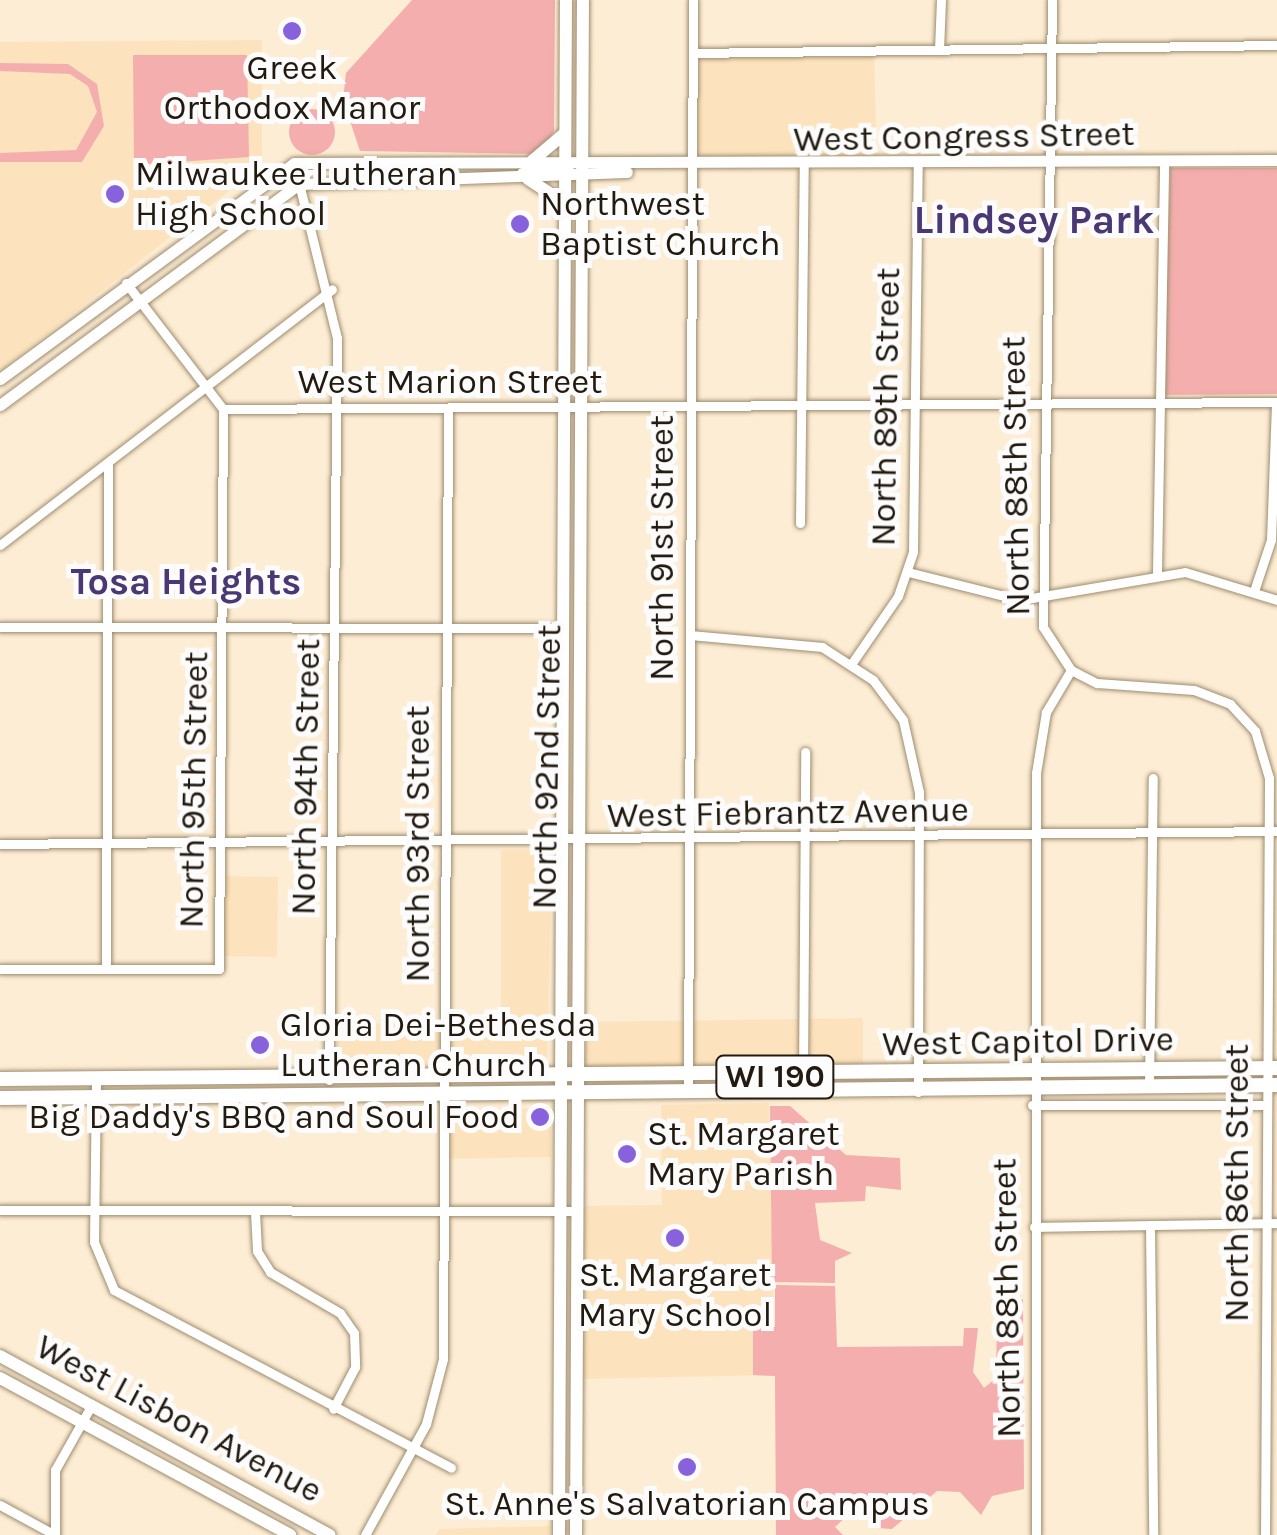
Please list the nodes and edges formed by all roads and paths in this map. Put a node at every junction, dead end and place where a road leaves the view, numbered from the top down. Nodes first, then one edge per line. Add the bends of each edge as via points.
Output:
1 (566, 0) edge
2 (583, 0) edge
3 (693, 0) edge
4 (941, 0) edge
5 (1052, 0) edge
6 (1277, 44) edge
7 (1045, 48) junction
8 (938, 50) junction
9 (693, 53) junction
10 (564, 134) junction
11 (1277, 160) edge
12 (532, 161) junction
13 (1164, 162) junction
14 (294, 163) junction
15 (1044, 163) junction
16 (918, 166) junction
17 (804, 167) junction
18 (691, 168) junction
19 (564, 169) junction
20 (582, 170) junction
21 (504, 179) junction
22 (528, 180) junction
23 (299, 184) junction
24 (563, 202) junction
25 (126, 284) junction
26 (332, 289) junction
27 (138, 300) junction
28 (0, 380) edge
29 (207, 387) junction
30 (1160, 402) junction
31 (1276, 402) edge
32 (1041, 404) junction
33 (0, 405) edge
34 (916, 406) junction
35 (222, 408) junction
36 (801, 408) junction
37 (336, 410) junction
38 (560, 410) junction
39 (581, 410) junction
40 (690, 410) junction
41 (448, 411) junction
42 (108, 464) junction
43 (800, 523) dead end
44 (0, 545) edge
45 (908, 572) junction
46 (1156, 572) junction
47 (1255, 588) junction
48 (1038, 598) junction
49 (1277, 600) edge
50 (335, 627) junction
51 (447, 627) junction
52 (0, 628) edge
53 (108, 628) junction
54 (223, 628) junction
55 (558, 628) junction
56 (690, 635) junction
57 (852, 663) junction
58 (1072, 670) junction
59 (805, 752) dead end
60 (1152, 778) dead end
61 (1273, 831) edge
62 (1152, 834) junction
63 (1035, 836) junction
64 (920, 838) junction
65 (805, 840) junction
66 (689, 842) junction
67 (0, 844) edge
68 (108, 844) junction
69 (222, 844) junction
70 (333, 844) junction
71 (445, 844) junction
72 (558, 844) junction
73 (576, 844) junction
74 (106, 969) junction
75 (0, 970) edge
76 (1270, 1068) edge
77 (1149, 1070) junction
78 (1032, 1072) junction
79 (918, 1074) junction
80 (803, 1076) junction
81 (688, 1078) junction
82 (0, 1080) edge
83 (96, 1080) junction
84 (329, 1080) junction
85 (444, 1080) junction
86 (1264, 1086) edge
87 (1149, 1088) junction
88 (566, 1089) junction
89 (918, 1092) junction
90 (802, 1094) junction
91 (688, 1096) junction
92 (1032, 1097) junction
93 (0, 1098) edge
94 (95, 1098) junction
95 (328, 1098) junction
96 (445, 1098) junction
97 (1223, 1100) junction
98 (1264, 1105) junction
99 (0, 1210) edge
100 (95, 1210) junction
101 (444, 1211) junction
102 (566, 1211) junction
103 (255, 1212) junction
104 (1264, 1224) junction
105 (1277, 1224) edge
106 (1150, 1225) junction
107 (1034, 1227) junction
108 (0, 1356) edge
109 (0, 1378) edge
110 (92, 1406) junction
111 (333, 1409) junction
112 (81, 1422) junction
113 (412, 1452) junction
114 (451, 1468) dead end
115 (0, 1505) edge
116 (576, 1530) edge
117 (559, 1531) edge
118 (55, 1535) edge
119 (290, 1535) edge
120 (330, 1535) edge
121 (365, 1535) edge
122 (1036, 1535) edge
123 (1153, 1535) edge
124 (1265, 1535) edge

1 - 10 main road, North 92nd Street
2 - 20 main road, North 92nd Street
3 - 9 street, North 91st Street
4 - 8 street
5 - 7 street, North 88th Street
6 - 7 street
7 - 8 street
7 - 15 street, North 88th Street
8 - 9 street
9 - 18 street, North 91st Street
10 - 12 main road
10 - 19 main road, North 92nd Street
11 - 13 street, West Congress Street
12 - 14 street, West Congress Street
12 - 19 street, West Congress Street
13 - 15 street, West Congress Street
13 - 30 street
14 - 23 street, North 94th Street
14 - 25 street
15 - 16 street, West Congress Street
15 - 32 street, North 88th Street
16 - 17 street, West Congress Street
16 - 34 street, North 89th Street
17 - 18 street, West Congress Street
17 - 36 street
18 - 20 street, West Congress Street
18 - 40 street, North 91st Street
19 - 20 street, West Congress Street
19 - 21 street
19 - 22 street, West Congress Street
19 - 24 main road, North 92nd Street
20 - 39 main road, North 92nd Street
21 - 22 street, West Congress Street
21 - 23 street, West Congress Street
22 - 24 main road
23 - 26 street, North 94th Street
23 - 27 street
24 - 38 main road, North 92nd Street
25 - 27 street
25 - 28 street
26 - 29 street
26 - 37 street, North 94th Street
27 - 29 street
27 - 33 street
29 - 35 street
29 - 42 street
30 - 31 street, West Marion Street
30 - 32 street, West Marion Street
30 - 46 street
31 - 47 street via 1272,526
32 - 34 street, West Marion Street
32 - 48 street, North 88th Street
34 - 36 street, West Marion Street
34 - 45 street, North 89th Street
35 - 37 street, West Marion Street
35 - 54 street, North 95th Street
36 - 40 street, West Marion Street
36 - 43 street
37 - 41 street, West Marion Street
37 - 50 street, North 94th Street
38 - 39 street, West Marion Street
38 - 41 street, West Marion Street
38 - 55 main road, North 92nd Street
39 - 40 street, West Marion Street
39 - 73 main road, North 92nd Street
40 - 56 street, North 91st Street
41 - 51 street, North 93rd Street
42 - 44 street
42 - 53 street
45 - 48 street via 1001,600
45 - 57 street, North 89th Street
46 - 47 street
46 - 48 street
47 - 49 street
48 - 58 street, North 88th Street via 1043,627
50 - 51 street
50 - 54 street
50 - 70 street, North 94th Street
51 - 55 street
51 - 71 street, North 93rd Street
52 - 53 street
53 - 54 street
53 - 68 street
54 - 69 street, North 95th Street
55 - 72 main road, North 92nd Street
56 - 57 street via 793,638
56 - 66 street, North 91st Street
57 - 64 street via 889,698 912,744
58 - 61 street, North 86th Street via 1098,683 1194,690 1242,712 1265,753
58 - 63 street, North 88th Street via 1041,728
59 - 65 street
60 - 62 street
61 - 62 street, West Fiebrantz Avenue
61 - 76 street, North 86th Street
62 - 63 street, West Fiebrantz Avenue
62 - 77 street
63 - 64 street, West Fiebrantz Avenue
63 - 78 street, North 88th Street
64 - 65 street, West Fiebrantz Avenue
64 - 79 street
65 - 66 street, West Fiebrantz Avenue
65 - 80 street
66 - 73 street, West Fiebrantz Avenue
66 - 81 street, North 91st Street
67 - 68 street, West Fiebrantz Avenue
68 - 69 street, West Fiebrantz Avenue
68 - 74 street
69 - 70 street, West Fiebrantz Avenue
69 - 74 street, North 95th Street via 218,969
70 - 71 street, West Fiebrantz Avenue
70 - 84 street, North 94th Street
71 - 72 street, West Fiebrantz Avenue
71 - 85 street, North 93rd Street
72 - 73 street, West Fiebrantz Avenue
72 - 88 main road, North 92nd Street
73 - 88 main road, North 92nd Street
74 - 75 street
76 - 77 main road, West Capitol Drive / WI 190
76 - 86 street, North 86th Street
77 - 78 main road, West Capitol Drive / WI 190
77 - 87 street
78 - 79 main road, West Capitol Drive / WI 190
78 - 92 street, North 88th Street
79 - 80 main road, West Capitol Drive / WI 190
79 - 89 street
80 - 81 main road, West Capitol Drive / WI 190
80 - 90 street
81 - 88 main road, West Capitol Drive / WI 190
81 - 91 street, North 91st Street
82 - 83 main road, West Capitol Drive / WI 190
83 - 84 main road, West Capitol Drive / WI 190
83 - 94 street
84 - 85 main road, West Capitol Drive / WI 190
84 - 95 street, North 94th Street
85 - 88 main road, West Capitol Drive / WI 190
85 - 96 street, North 93rd Street
86 - 87 main road, West Capitol Drive / WI 190
86 - 97 main road
86 - 98 street, North 86th Street
87 - 92 main road, West Capitol Drive / WI 190
88 - 91 main road, West Capitol Drive / WI 190
88 - 96 main road, West Capitol Drive / WI 190 via 513,1098
88 - 102 main road, North 92nd Street
89 - 90 main road, West Capitol Drive / WI 190
89 - 92 main road, West Capitol Drive / WI 190
90 - 91 main road, West Capitol Drive / WI 190
92 - 97 street, West Capitol Drive
92 - 107 street, North 88th Street
93 - 94 main road, West Capitol Drive / WI 190
94 - 95 main road, West Capitol Drive / WI 190
94 - 100 street
95 - 96 main road, West Capitol Drive / WI 190
96 - 101 street, North 93rd Street
97 - 98 street, West Capitol Drive
98 - 104 street, North 86th Street
99 - 100 street
100 - 103 street
100 - 111 street via 98,1265 114,1290
101 - 102 street
101 - 103 street
101 - 113 street, North 93rd Street via 443,1360
102 - 116 main road, North 92nd Street
102 - 117 main road, North 92nd Street
103 - 111 street via 256,1251 270,1272 340,1312 354,1333 355,1367
104 - 105 street
104 - 106 street
104 - 124 street, North 86th Street
106 - 107 street
106 - 123 street
107 - 122 street, North 88th Street
108 - 110 main road, West Lisbon Avenue
109 - 112 main road, West Lisbon Avenue
110 - 112 street
110 - 120 main road, West Lisbon Avenue
111 - 113 street
112 - 118 street via 55,1470
112 - 119 main road, West Lisbon Avenue
113 - 114 street
113 - 121 street, North 93rd Street
115 - 118 street
116 - 117 main road

